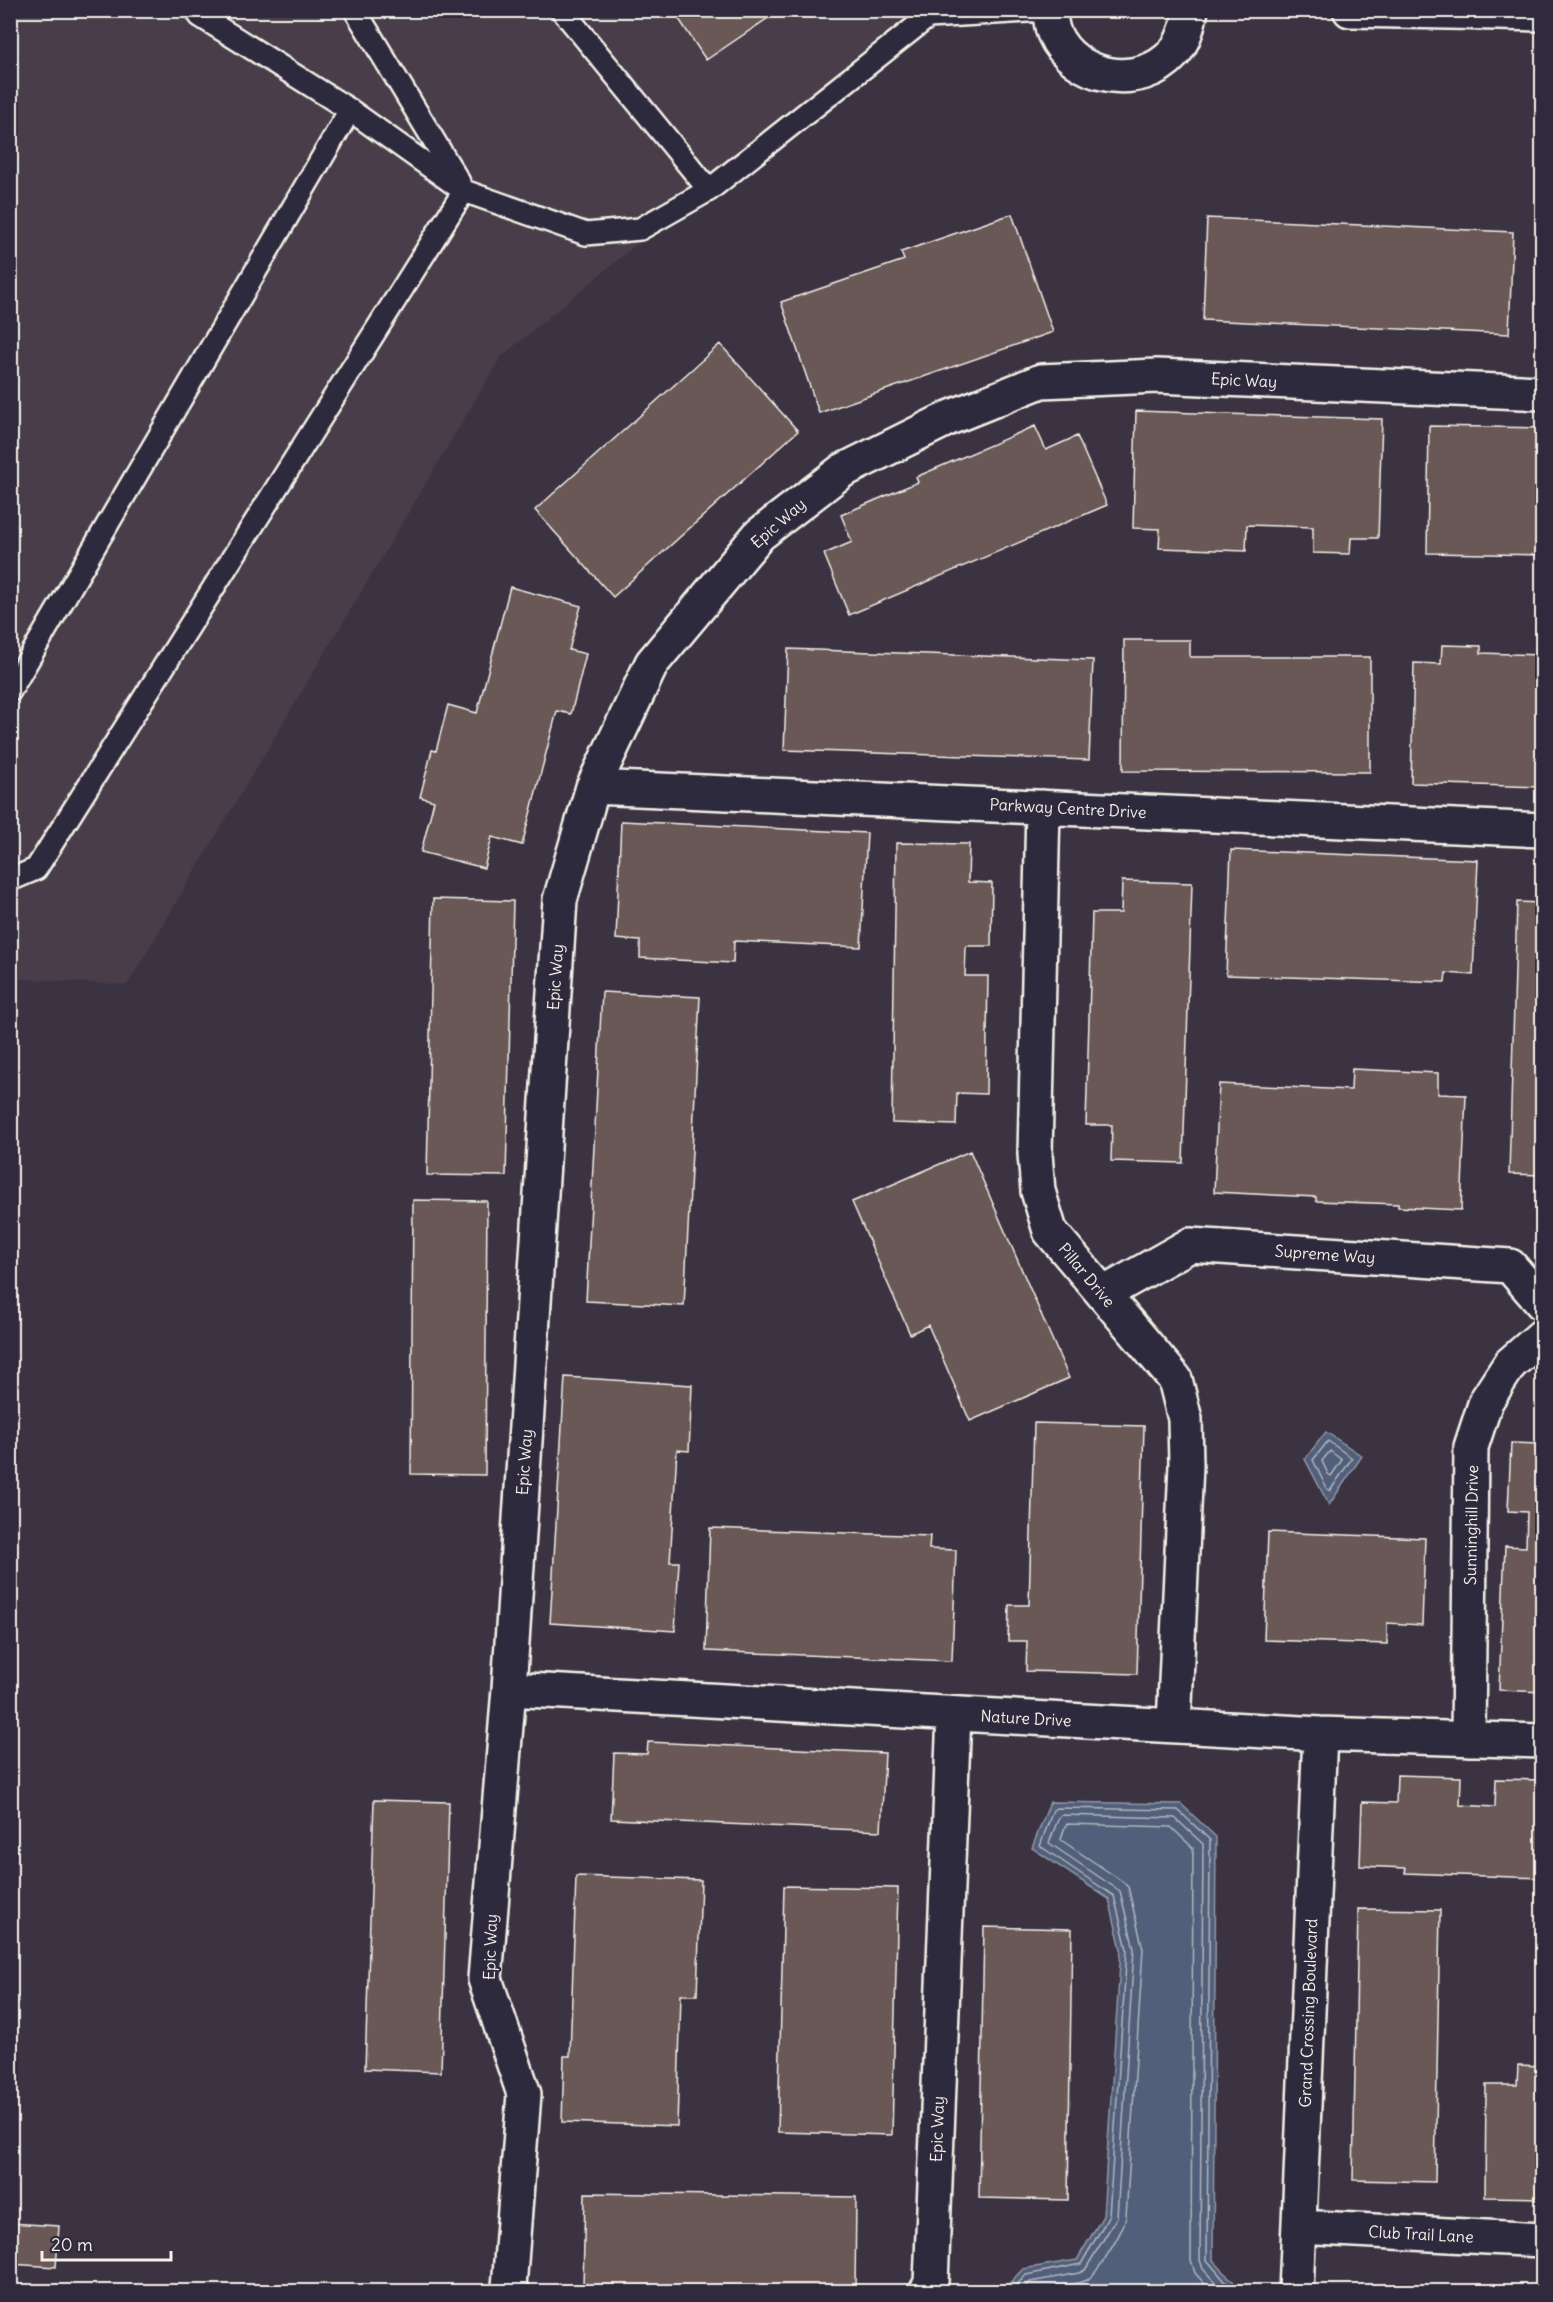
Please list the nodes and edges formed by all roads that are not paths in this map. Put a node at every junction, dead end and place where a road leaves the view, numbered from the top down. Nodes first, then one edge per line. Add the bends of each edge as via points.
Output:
1 (197, 10) edge
2 (355, 10) edge
3 (562, 10) edge
4 (1044, 10) edge
5 (1049, 10) edge
6 (1191, 10) edge
7 (1350, 10) edge
8 (927, 14) edge
9 (1542, 14) edge
10 (350, 110) junction
11 (709, 190) junction
12 (464, 191) junction
13 (1542, 393) edge
14 (10, 691) edge
15 (593, 787) junction
16 (1043, 807) junction
17 (1542, 830) edge
18 (10, 880) edge
19 (1103, 1294) junction
20 (1542, 1303) edge
21 (1542, 1336) edge
22 (509, 1689) junction
23 (954, 1714) junction
24 (1174, 1725) junction
25 (1320, 1734) junction
26 (1468, 1739) junction
27 (1542, 1742) edge
28 (1299, 2227) junction
29 (1542, 2240) edge
30 (1297, 2284) edge
31 (512, 2292) edge
32 (926, 2292) edge

1 - 10 lane via 200,16
2 - 12 lane
3 - 11 lane
4 - 8 lane
5 - 6 street via 1054,33 1066,52 1085,67 1108,76 1132,76 1155,68 1174,53 1186,32
7 - 9 street
8 - 11 lane
10 - 12 lane
10 - 14 lane
11 - 12 lane via 640,229 586,234
12 - 18 lane via 36,869
13 - 15 street, Epic Way via 1134,377 1041,381 949,418 842,471 759,536 652,663
15 - 16 street, Parkway Centre Drive
15 - 22 street, Epic Way via 560,900
16 - 17 street, Parkway Centre Drive
16 - 19 street, Pillar Drive via 1035,1154 1038,1191 1050,1231
19 - 20 street, Supreme Way via 1190,1245 1510,1266
19 - 24 street, Pillar Drive via 1175,1379 1185,1419
21 - 26 street, Sunninghill Drive via 1510,1364 1486,1401 1471,1447
22 - 23 street, Nature Drive
22 - 31 street, Epic Way via 485,1979 524,2094 509,2286
23 - 24 street, Nature Drive
23 - 32 street, Epic Way via 931,2283
24 - 25 street, Nature Drive
25 - 26 street, Nature Drive
25 - 28 street, Grand Crossing Boulevard
26 - 27 street, Nature Drive
28 - 29 street, Club Trail Lane
28 - 30 street, Grand Crossing Boulevard

